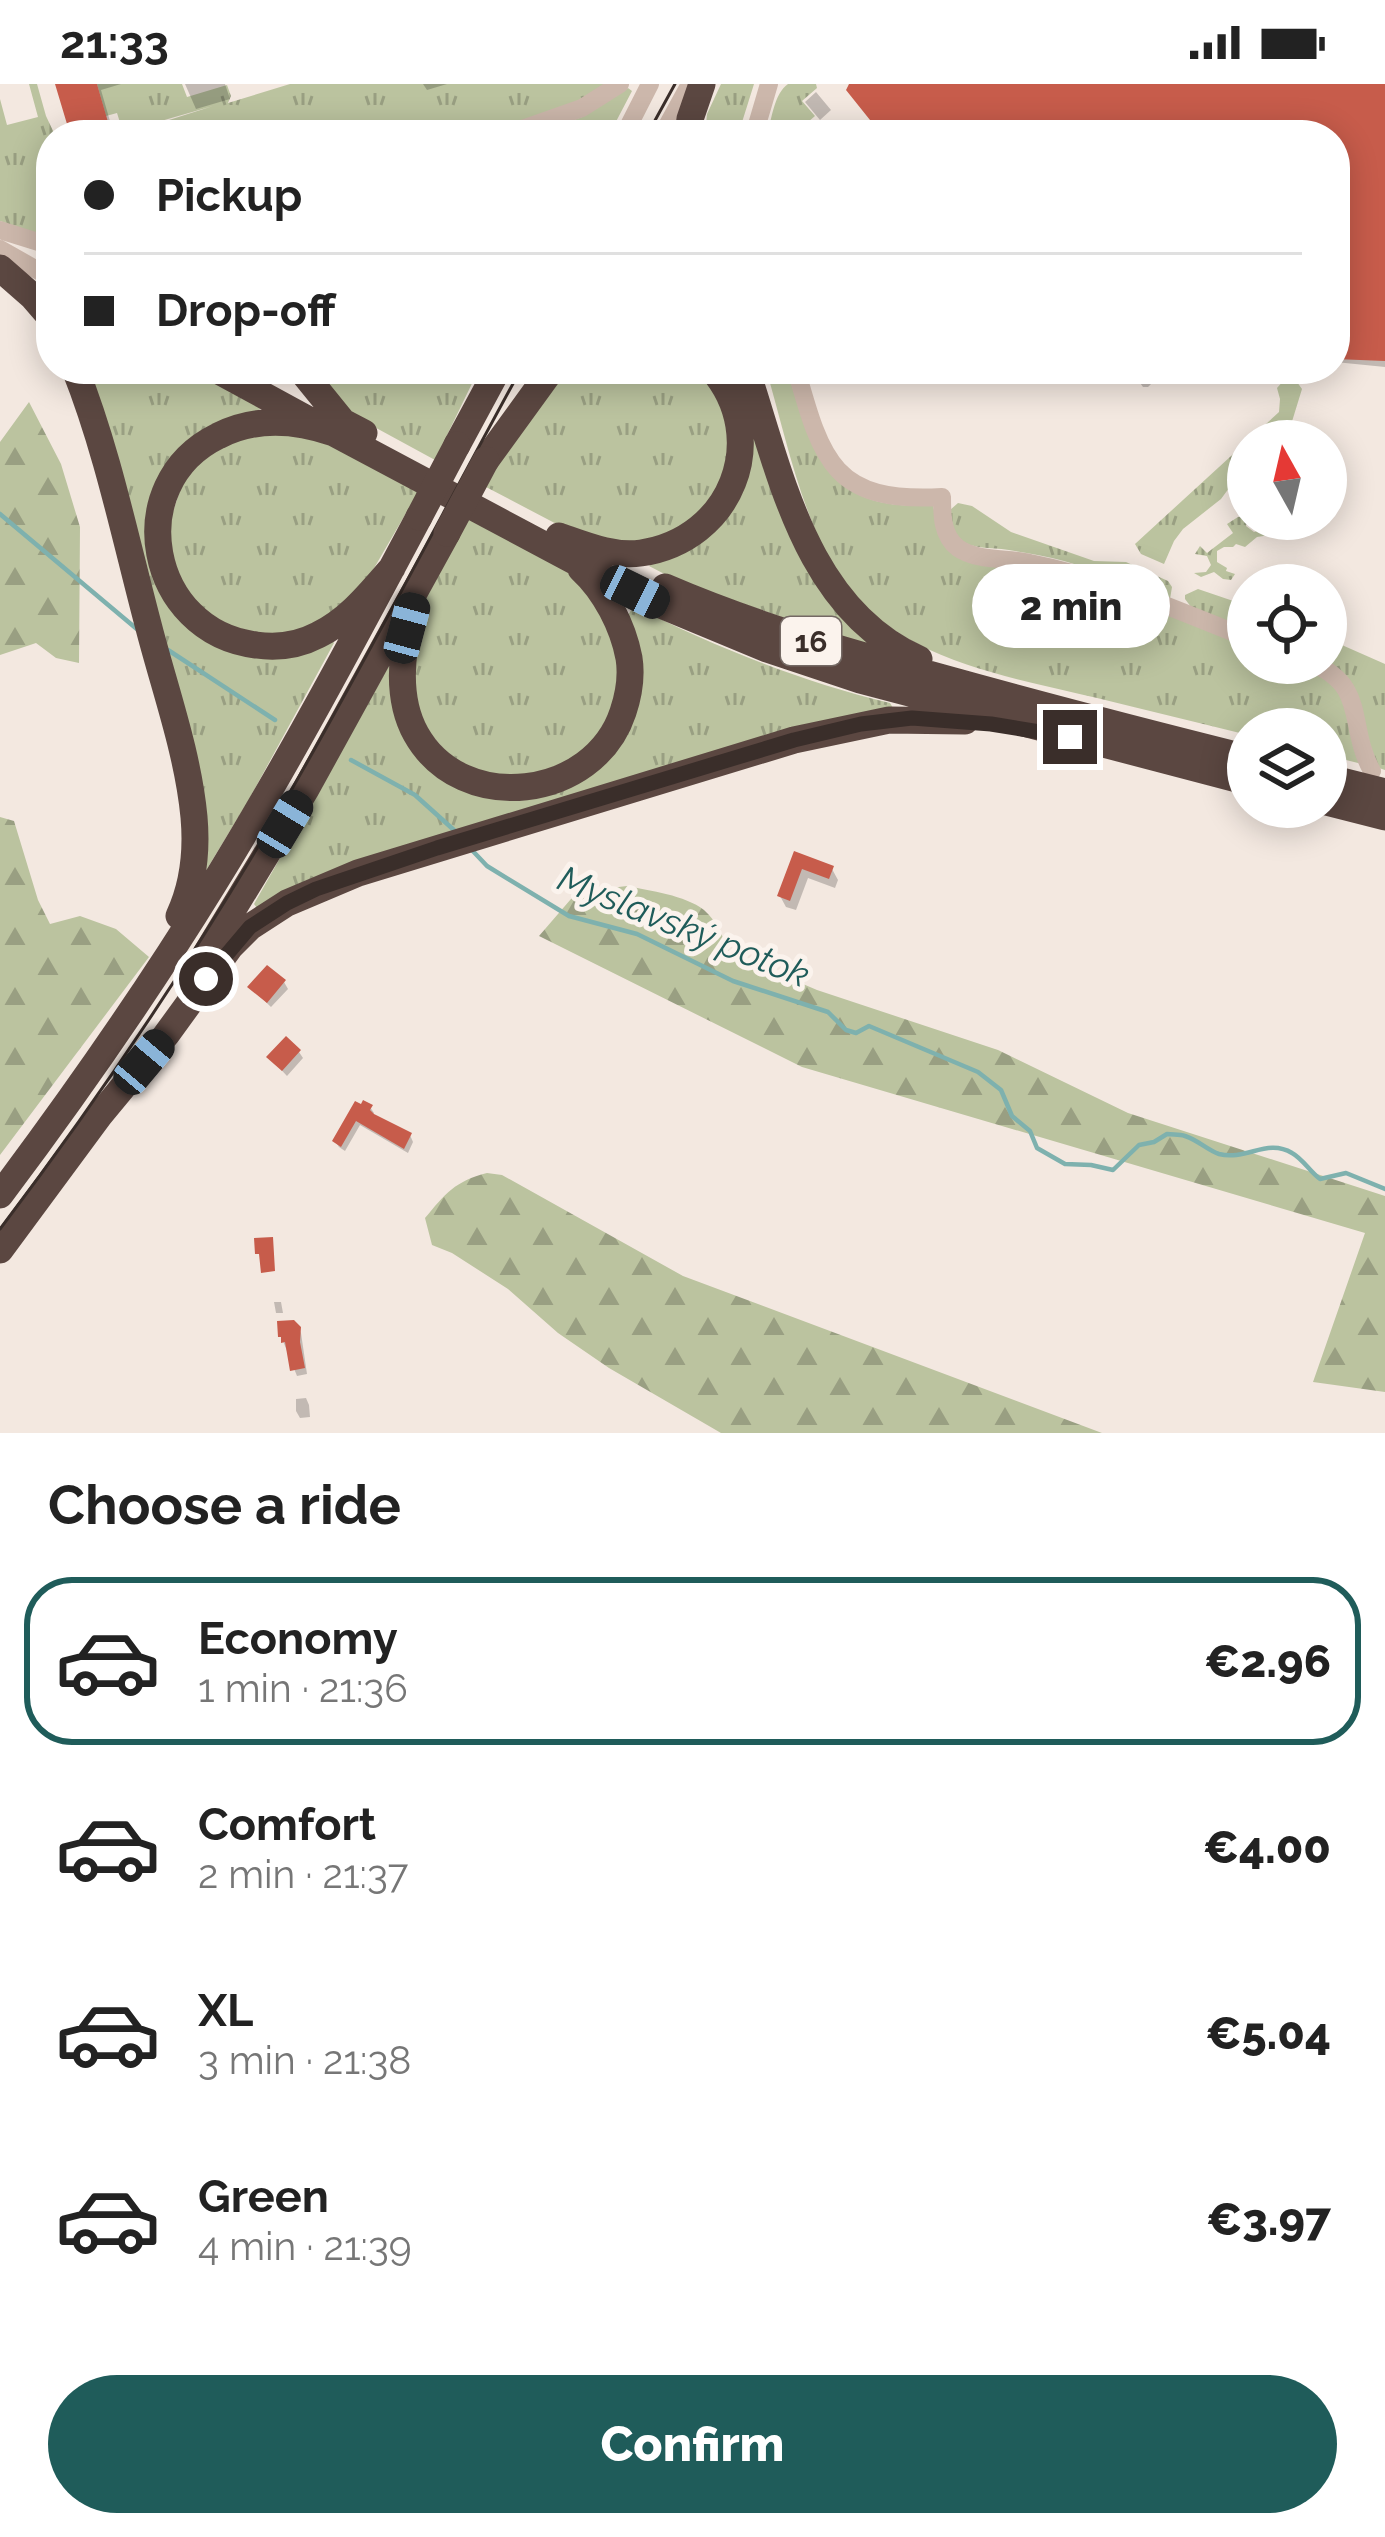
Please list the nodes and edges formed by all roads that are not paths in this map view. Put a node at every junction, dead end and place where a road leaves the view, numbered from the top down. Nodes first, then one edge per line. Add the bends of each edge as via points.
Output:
1 (620, 84) edge
2 (650, 84) edge
3 (690, 84) edge
4 (702, 84) edge
5 (769, 84) edge
6 (548, 120) edge
7 (632, 120) edge
8 (670, 120) edge
9 (690, 120) edge
10 (758, 120) edge
11 (0, 230) edge
12 (36, 241) edge
13 (0, 246) edge
14 (36, 265) edge
15 (0, 268) edge
16 (36, 301) edge
17 (80, 384) edge
18 (246, 384) edge
19 (269, 384) edge
20 (310, 384) edge
21 (482, 384) edge
22 (490, 384) edge
23 (527, 384) edge
24 (541, 384) edge
25 (723, 384) edge
26 (751, 384) edge
27 (801, 384) edge
28 (338, 428) junction
29 (458, 445) junction
30 (486, 460) junction
31 (556, 543) junction
32 (392, 568) junction
33 (420, 582) junction
34 (1227, 630) edge
35 (1344, 684) edge
36 (1072, 726) junction
37 (1227, 754) edge
38 (1227, 775) edge
39 (1347, 779) edge
40 (1381, 783) edge
41 (1347, 807) edge
42 (1385, 817) edge
43 (68, 1103) junction
44 (99, 1116) junction
45 (0, 1195) edge
46 (0, 1250) edge

1 - 6 street
2 - 7 street
3 - 8 street
4 - 9 highway
5 - 10 street
11 - 12 street
13 - 14 street
15 - 16 highway
17 - 43 highway via 186,768 194,857 182,910
18 - 28 highway, 16
19 - 28 highway, 16
20 - 28 highway
21 - 29 highway
22 - 29 highway
23 - 30 highway
24 - 30 highway
25 - 31 highway via 740,451 731,488 707,522 639,554
26 - 36 highway via 816,564 855,615 902,651 1003,686
27 - 34 street via 819,440 842,475 880,495 941,497 948,537 966,553 1086,576
28 - 31 highway, 16
28 - 32 highway via 263,423 197,449 161,506 164,574 200,622 232,640 270,647 337,624
29 - 32 highway, bridge
30 - 33 highway, bridge
31 - 33 highway via 608,605 631,683 603,748 549,784 503,788 468,779 418,737 402,661
31 - 36 highway, 16 via 757,623
32 - 43 highway via 214,882
33 - 44 highway via 244,893
35 - 40 street via 1362,751
36 - 37 highway, 16
36 - 38 highway, 16
36 - 44 highway via 912,718 861,724 316,889 250,927
39 - 40 highway
41 - 42 highway
43 - 45 highway
44 - 46 highway

